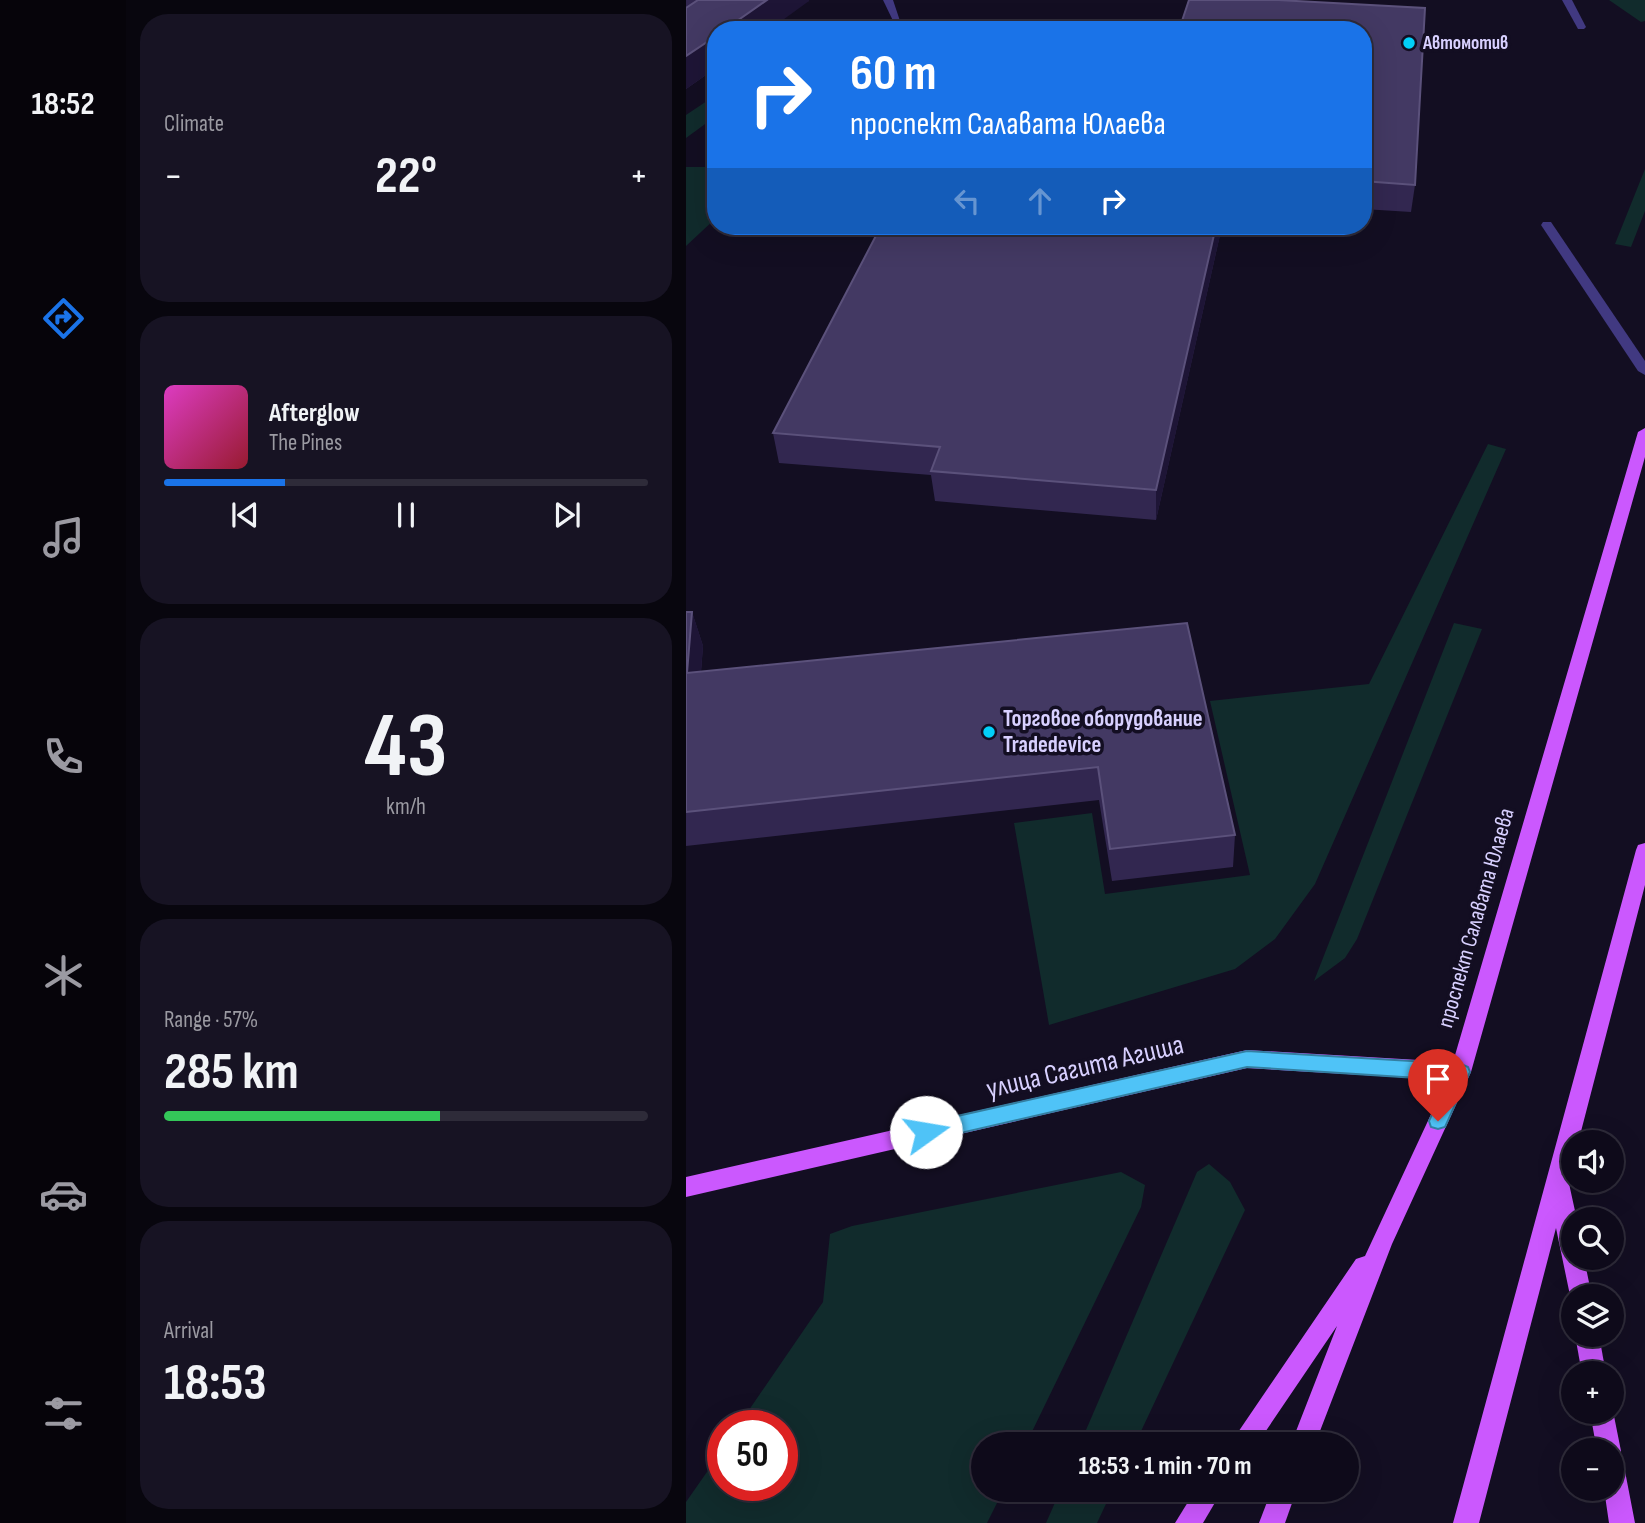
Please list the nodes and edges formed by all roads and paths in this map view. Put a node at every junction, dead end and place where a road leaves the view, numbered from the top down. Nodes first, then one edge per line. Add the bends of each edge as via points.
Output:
1 (888, 0) edge
2 (1567, 0) edge
3 (897, 21) edge
4 (1581, 27) dead end
5 (1547, 225) dead end
6 (1645, 371) edge
7 (1645, 432) edge
8 (1645, 850) edge
9 (1461, 1072) junction
10 (1557, 1174) junction
11 (686, 1186) edge
12 (1382, 1241) junction
13 (1578, 1284) edge
14 (1250, 1432) edge
15 (1308, 1432) edge
16 (1618, 1501) edge
17 (1202, 1502) edge
18 (1280, 1502) edge
19 (1188, 1523) edge
20 (1272, 1523) edge
21 (1466, 1523) edge
22 (1622, 1523) edge

1 - 3 lane
2 - 4 lane
5 - 6 lane
7 - 9 main road, проспект Салавата Юлаева
8 - 10 main road
9 - 11 main road, улица Сагита Агиша via 1247,1059
9 - 12 main road, проспект Салавата Юлаева
10 - 13 main road
10 - 21 main road
12 - 14 main road
12 - 15 main road, проспект Салавата Юлаева
16 - 22 main road
17 - 19 main road
18 - 20 main road

